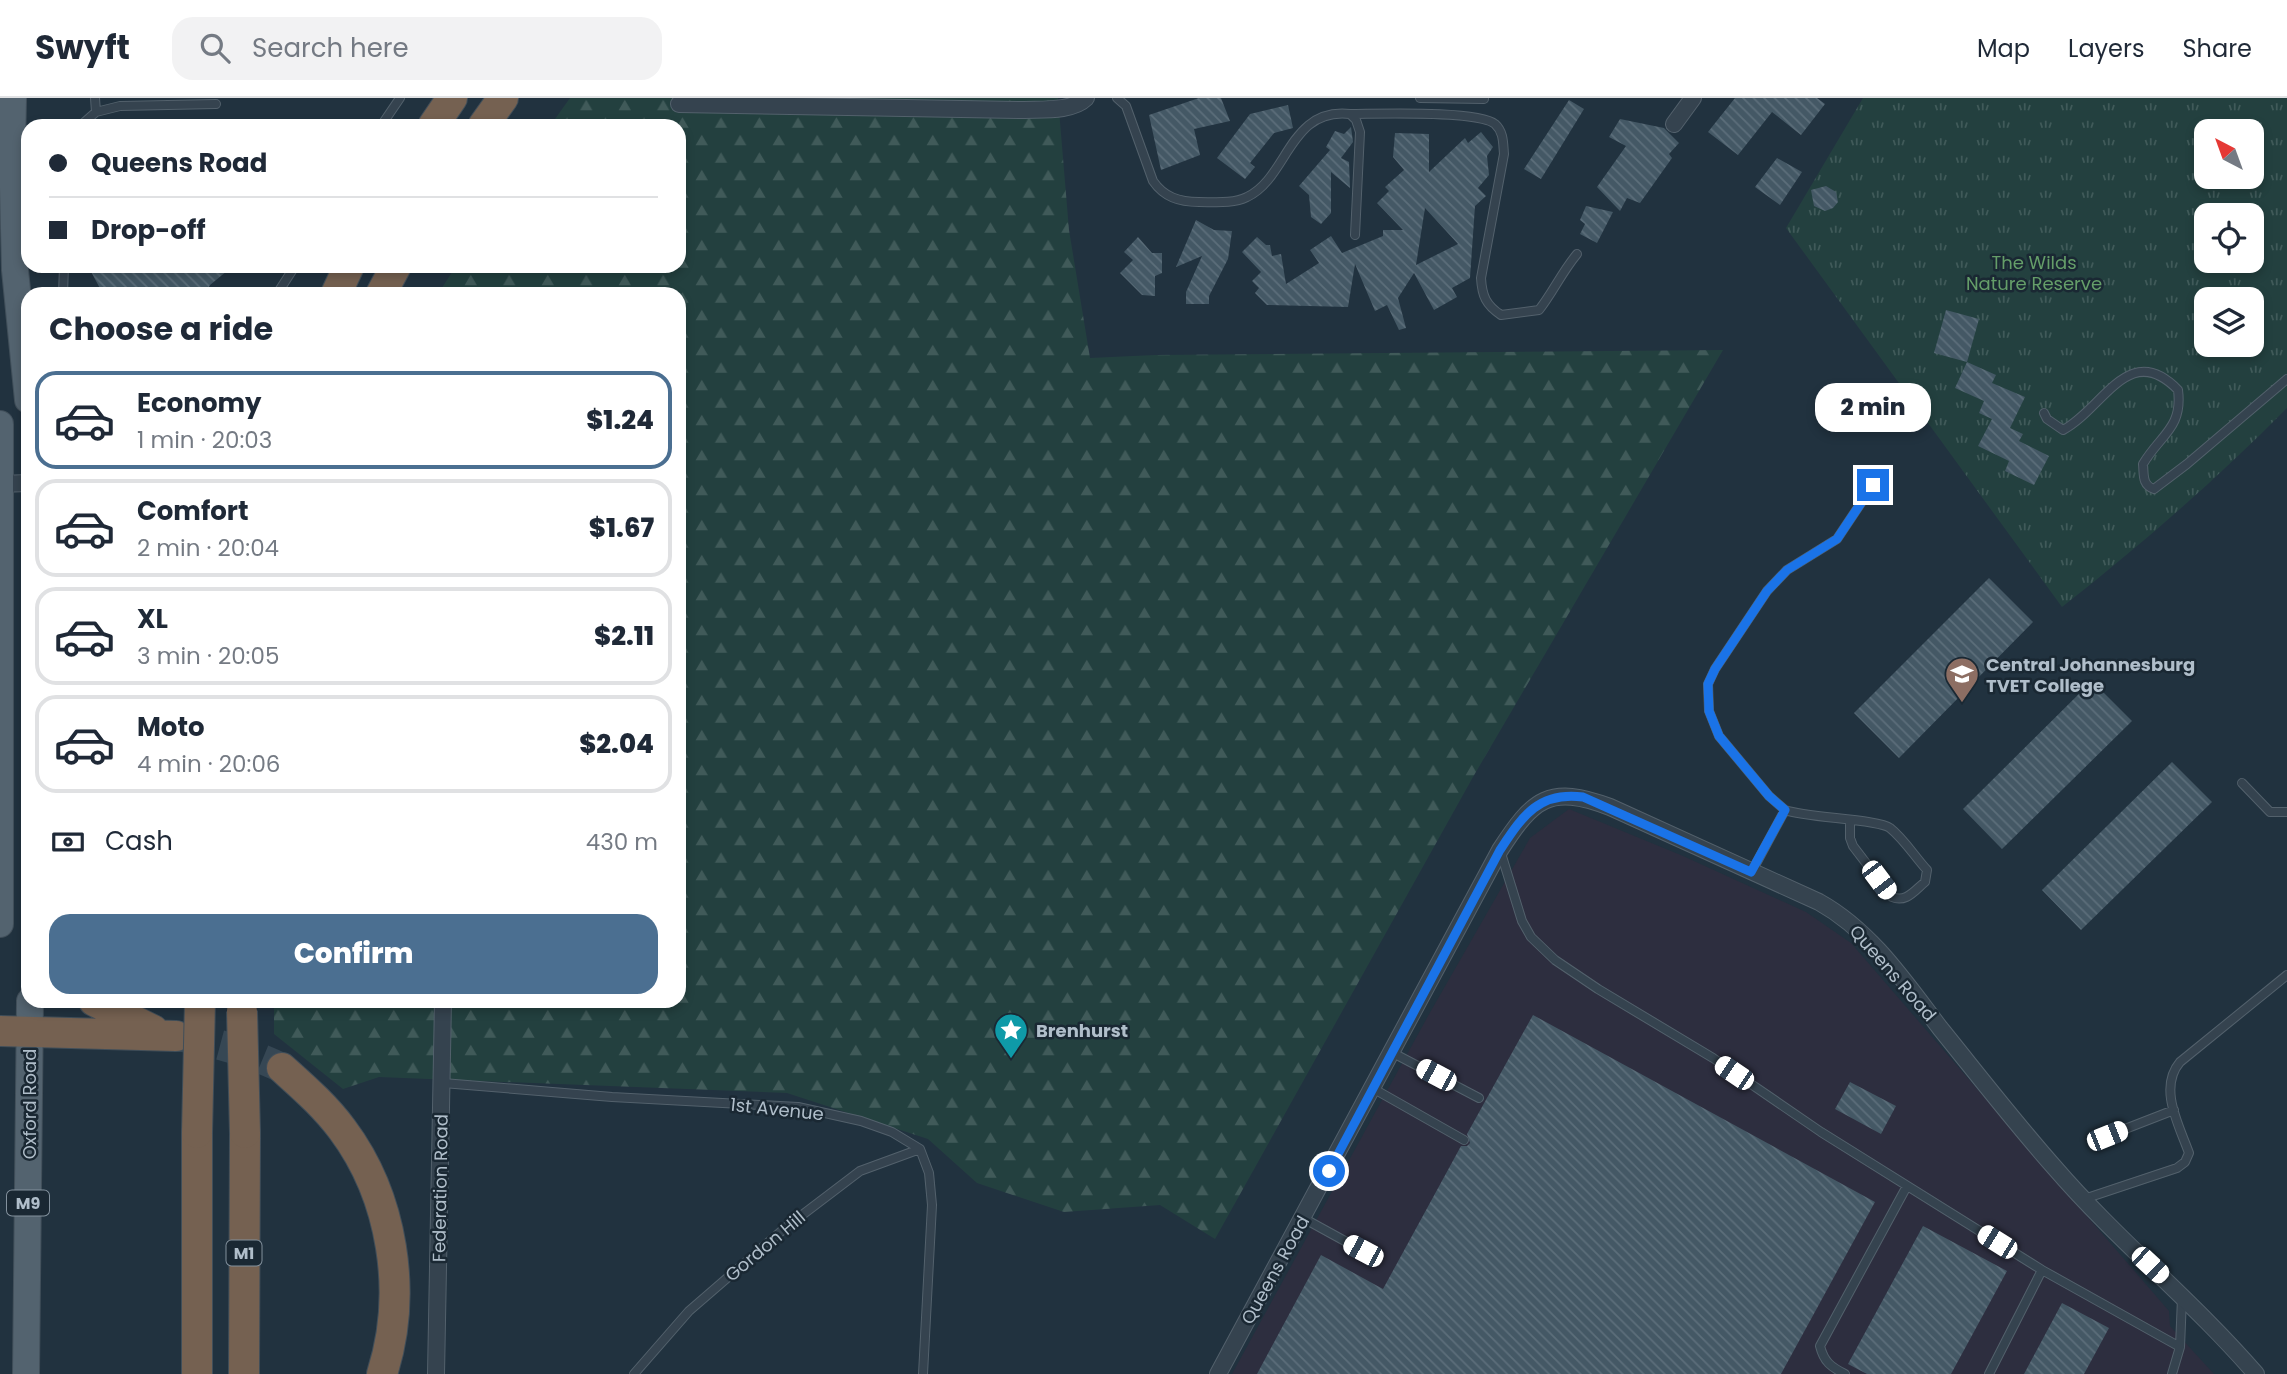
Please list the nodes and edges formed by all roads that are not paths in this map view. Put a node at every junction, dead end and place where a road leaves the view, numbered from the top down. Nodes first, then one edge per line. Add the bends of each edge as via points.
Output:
1 (13, 98) edge
2 (95, 98) edge
3 (400, 98) edge
4 (452, 98) edge
5 (503, 98) edge
6 (1086, 98) edge
7 (1117, 98) edge
8 (1420, 98) edge
9 (1693, 98) edge
10 (1484, 99) edge
11 (216, 104) dead end
12 (679, 104) dead end
13 (96, 112) junction
14 (1350, 114) junction
15 (88, 119) edge
16 (386, 119) edge
17 (438, 119) edge
18 (488, 119) edge
19 (1674, 124) dead end
20 (1355, 234) dead end
21 (1577, 254) dead end
22 (21, 330) edge
23 (2287, 379) edge
24 (2044, 413) dead end
25 (0, 424) edge
26 (21, 483) edge
27 (0, 484) edge
28 (1873, 485) dead end
29 (2242, 783) dead end
30 (1785, 810) junction
31 (2287, 813) edge
32 (1850, 821) junction
33 (1500, 850) junction
34 (1751, 872) junction
35 (0, 924) edge
36 (2287, 975) edge
37 (26, 1008) edge
38 (109, 1008) edge
39 (200, 1008) edge
40 (242, 1008) edge
41 (443, 1008) edge
42 (15, 1031) edge
43 (1393, 1053) junction
44 (282, 1068) tunnel mouth
45 (443, 1083) junction
46 (1374, 1089) junction
47 (1479, 1098) dead end
48 (2174, 1110) junction
49 (2107, 1136) dead end
50 (1464, 1140) dead end
51 (920, 1149) junction
52 (1907, 1185) junction
53 (2084, 1199) junction
54 (1303, 1218) junction
55 (1363, 1251) dead end
56 (2042, 1270) junction
57 (2182, 1295) junction
58 (2180, 1347) junction
59 (26, 1374) edge
60 (197, 1374) edge
61 (244, 1374) edge
62 (382, 1374) edge
63 (436, 1374) edge
64 (634, 1374) edge
65 (923, 1374) edge
66 (1218, 1374) edge
67 (1845, 1374) edge
68 (1990, 1374) edge
69 (2172, 1374) edge
70 (2256, 1374) edge

1 - 22 main road via 15,270
2 - 13 lane
3 - 16 lane
4 - 17 highway
5 - 18 highway
6 - 12 street via 1068,107 1022,110
7 - 14 lane via 1126,106 1159,190 1188,202 1246,198 1258,190 1312,122 1326,114
8 - 10 lane
9 - 19 street
11 - 13 lane via 120,106
13 - 15 lane
14 - 20 lane via 1360,132
14 - 21 lane via 1465,115 1486,118 1497,126 1504,154 1481,278 1486,303 1501,315 1539,310
23 - 24 lane via 2154,489 2144,482 2143,464 2175,424 2178,412 2178,390 2166,379 2149,372 2132,373 2063,430
25 - 27 main road
26 - 27 street
27 - 35 main road
28 - 30 lane via 1837,539 1787,570 1767,591 1708,684 1709,711 1719,736
29 - 31 lane via 2270,812
30 - 32 lane
30 - 34 lane
32 - 32 lane via 1889,828 1927,870 1925,882 1906,899 1892,897 1853,846
33 - 34 street, Queens Road via 1527,812 1569,795 1610,807
33 - 43 street, Queens Road
33 - 52 lane via 1522,921 1555,960
34 - 53 street, Queens Road via 1819,902 1857,928
36 - 48 lane via 2180,1062 2169,1088
37 - 42 main road, Oxford Road / M9
38 - 42 highway via 169,1035
39 - 60 highway, bridge
40 - 61 highway, M1, bridge
41 - 45 street, Federation Road
42 - 59 main road, Oxford Road / M9
43 - 46 street, Queens Road
43 - 47 lane
44 - 62 highway via 342,1129 380,1202 393,1259 395,1302
45 - 51 lane, 1st Avenue via 797,1107 861,1121
45 - 63 street, Federation Road
46 - 50 lane
46 - 54 street, Queens Road
48 - 49 lane
48 - 53 lane via 2189,1153 2185,1162
51 - 64 lane, Gordon Hill via 860,1171 785,1228 689,1311
51 - 65 lane via 929,1173 932,1205
52 - 56 lane
52 - 67 lane via 1820,1346 1823,1359
53 - 57 street, Queens Road
54 - 55 lane
54 - 66 street, Queens Road
56 - 58 lane
56 - 68 lane
57 - 58 lane
57 - 70 street, Queens Road
58 - 69 lane

